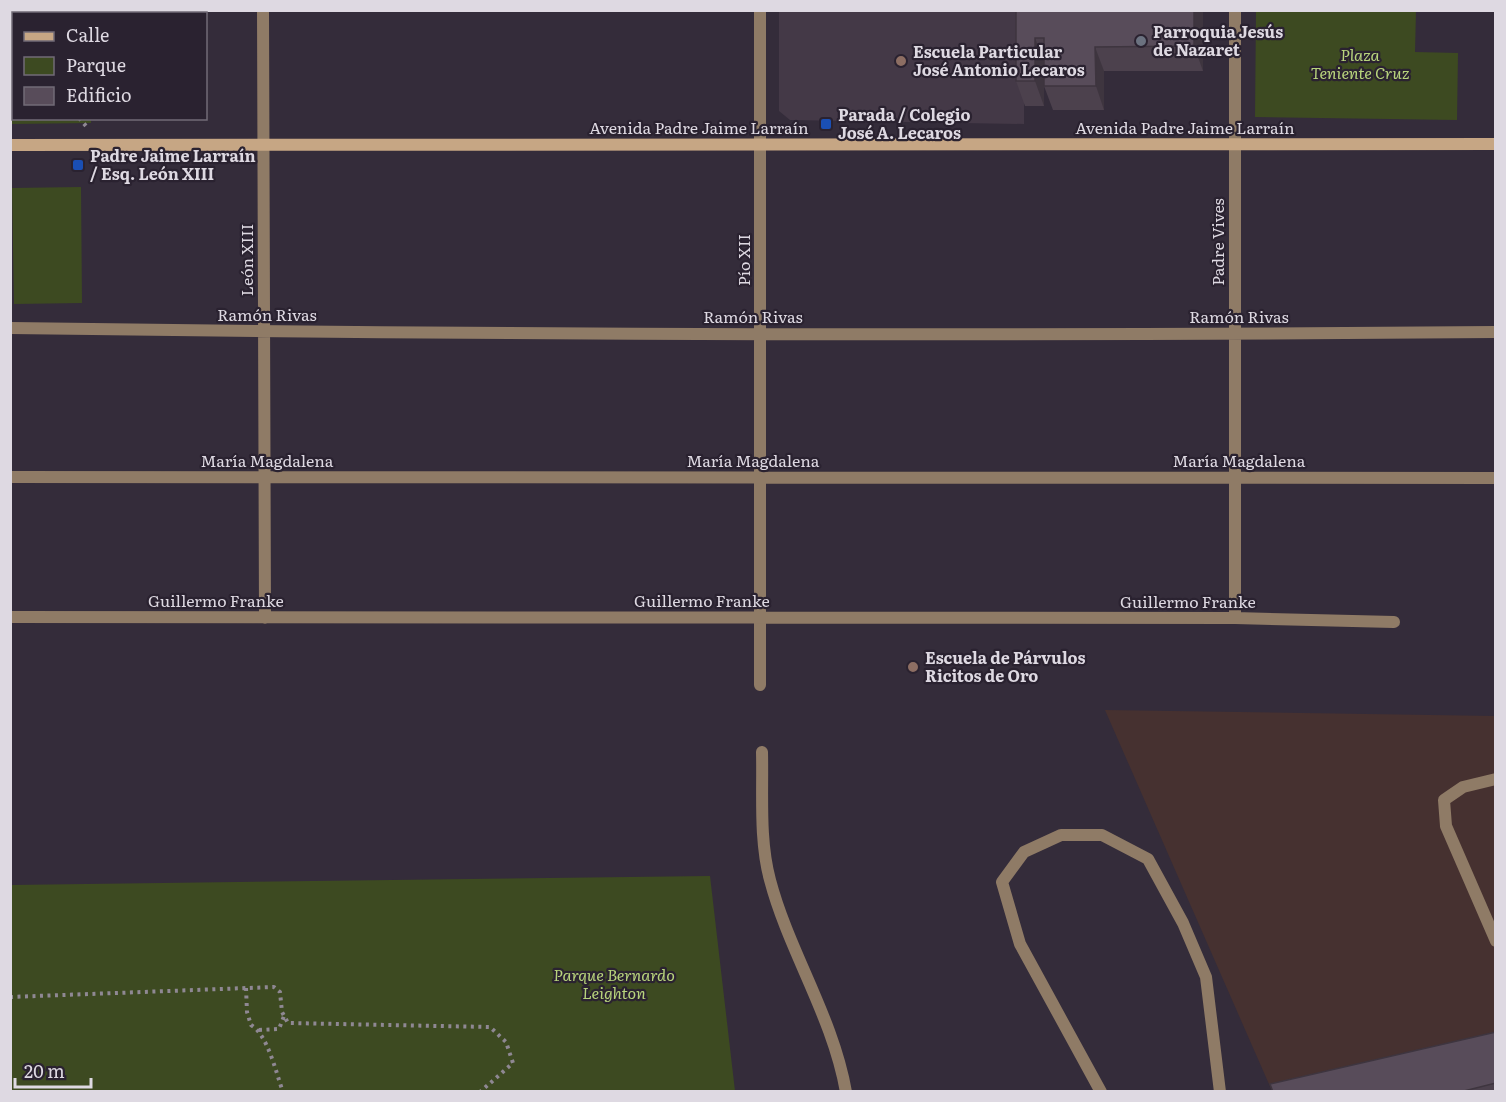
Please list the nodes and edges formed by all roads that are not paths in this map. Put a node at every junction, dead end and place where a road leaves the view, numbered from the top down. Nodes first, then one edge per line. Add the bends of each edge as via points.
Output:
1 (263, 10) edge
2 (760, 10) edge
3 (1234, 10) edge
4 (1235, 144) junction
5 (1496, 144) edge
6 (10, 145) edge
7 (263, 145) junction
8 (760, 145) junction
9 (10, 328) edge
10 (264, 332) junction
11 (1496, 332) edge
12 (760, 333) junction
13 (1235, 334) junction
14 (10, 477) edge
15 (264, 477) junction
16 (760, 478) junction
17 (1235, 478) junction
18 (1496, 478) edge
19 (10, 617) edge
20 (266, 618) junction
21 (760, 618) junction
22 (1236, 618) junction
23 (1394, 622) dead end
24 (760, 685) dead end
25 (762, 752) dead end
26 (1496, 780) edge
27 (1496, 941) edge
28 (846, 1092) edge
29 (1101, 1092) edge
30 (1220, 1092) edge

1 - 7 street, León XIII
2 - 8 street, Pío XII
3 - 4 street, Padre Vives
4 - 5 street, Avenida Padre Jaime Larraín
4 - 8 street, Avenida Padre Jaime Larraín
4 - 13 street, Padre Vives
6 - 7 street, Avenida Padre Jaime Larraín
7 - 8 street, Avenida Padre Jaime Larraín
7 - 10 street, León XIII
8 - 12 street, Pío XII
9 - 10 street, Ramón Rivas
10 - 12 street, Ramón Rivas
10 - 15 street, León XIII
11 - 13 street, Ramón Rivas
12 - 13 street, Ramón Rivas
12 - 16 street, Pío XII
13 - 17 street, Padre Vives
14 - 15 street, María Magdalena
15 - 16 street, María Magdalena
15 - 20 street, León XIII
16 - 17 street, María Magdalena
16 - 21 street, Pío XII
17 - 18 street, María Magdalena
17 - 22 street, Padre Vives
19 - 20 street, Guillermo Franke
20 - 21 street, Guillermo Franke
21 - 22 street, Guillermo Franke
21 - 24 street, Pío XII
22 - 23 street, Guillermo Franke
25 - 28 street via 769,874 836,1052
26 - 27 street via 1463,787 1444,800 1446,826
29 - 30 street via 1020,944 1002,882 1024,852 1061,836 1102,836 1148,859 1183,923 1206,977

